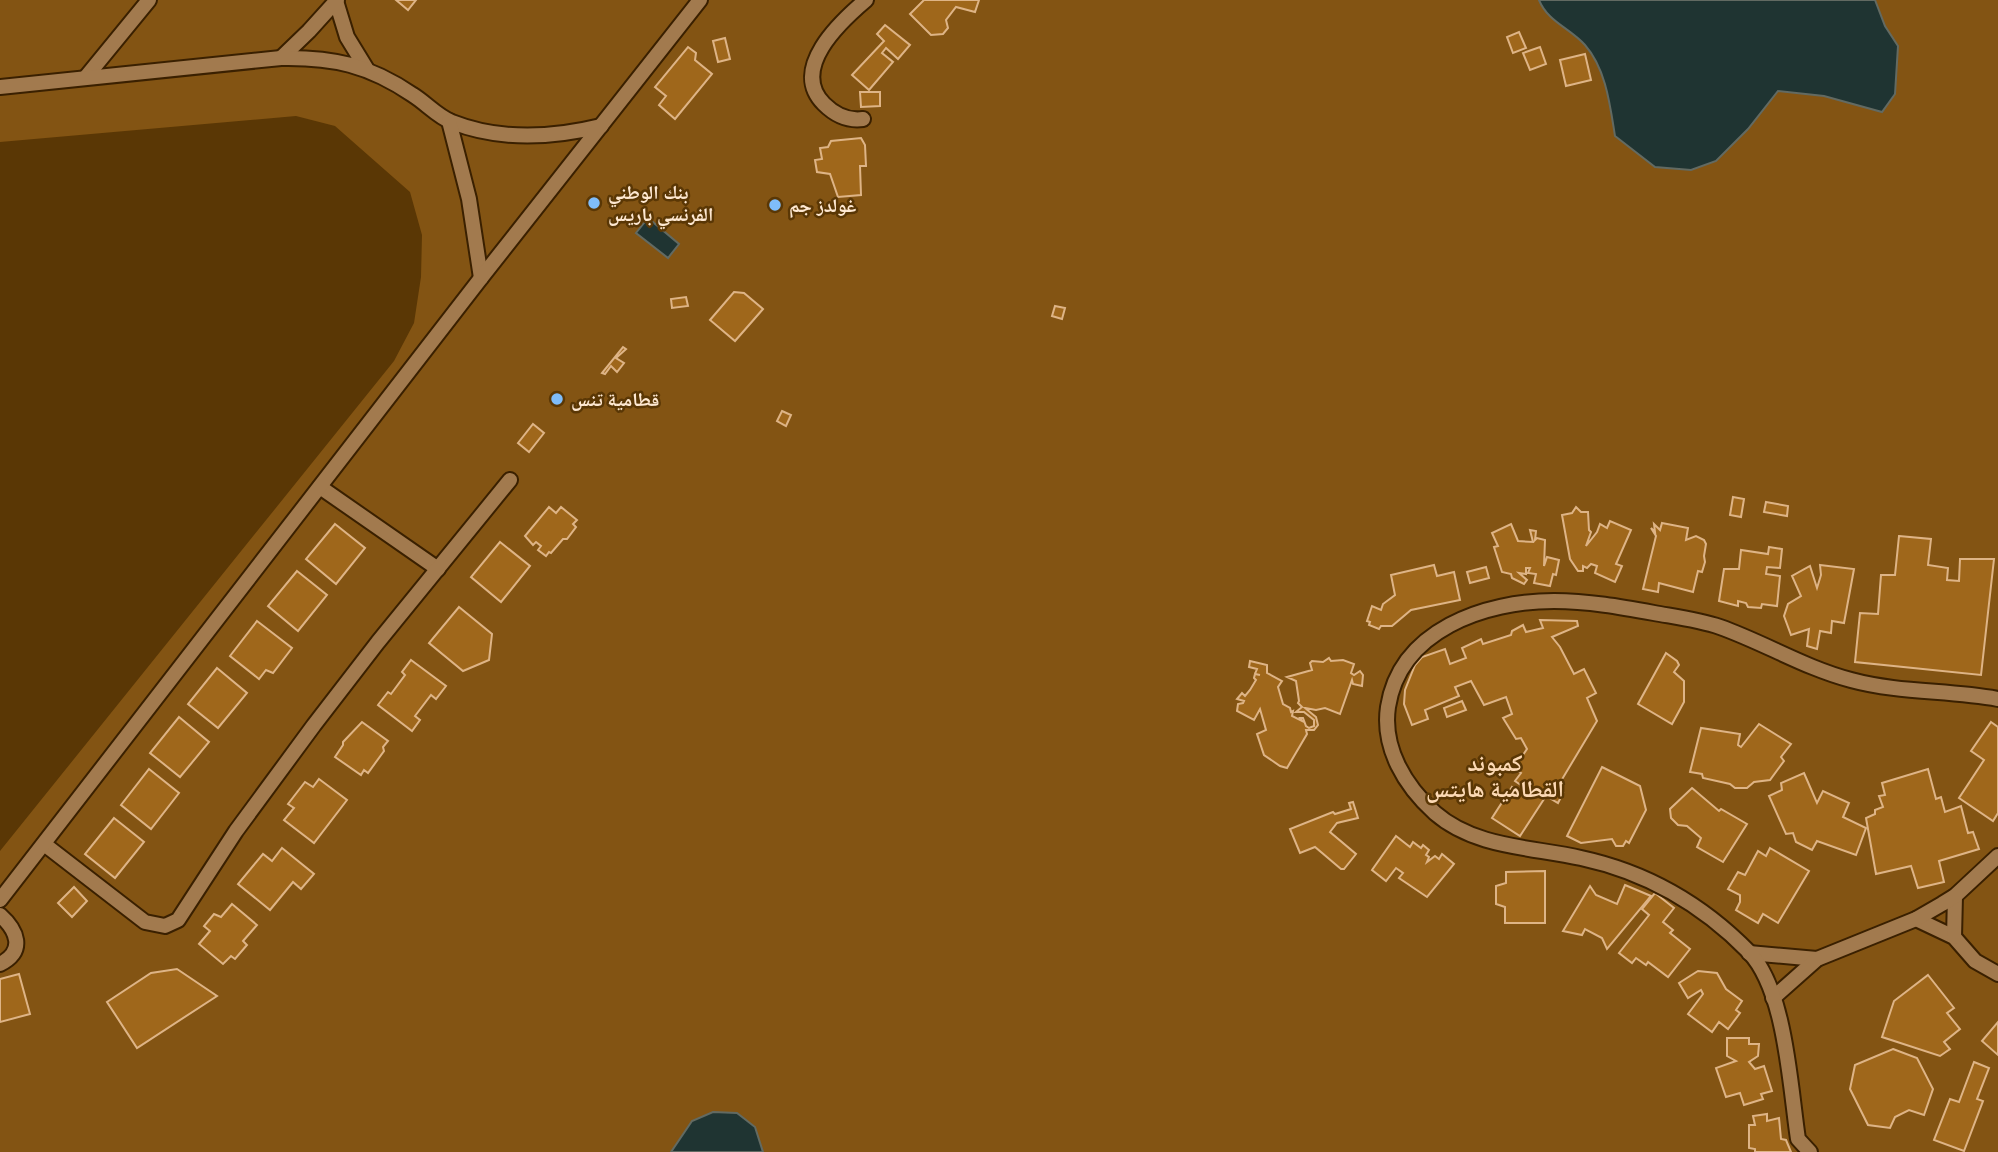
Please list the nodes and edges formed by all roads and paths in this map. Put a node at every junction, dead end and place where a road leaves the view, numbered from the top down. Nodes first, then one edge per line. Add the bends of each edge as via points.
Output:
1 (149, 0) edge
2 (700, 0) edge
3 (866, 0) edge
4 (336, 1) edge
5 (281, 58) junction
6 (366, 68) junction
7 (86, 78) junction
8 (0, 87) edge
9 (863, 119) dead end
10 (449, 121) junction
11 (601, 126) junction
12 (481, 278) junction
13 (510, 480) dead end
14 (320, 488) junction
15 (438, 569) junction
16 (1998, 699) edge
17 (44, 844) junction
18 (1998, 856) edge
19 (1955, 896) junction
20 (0, 900) edge
21 (0, 915) edge
22 (1916, 919) junction
23 (1954, 937) junction
24 (1749, 953) junction
25 (1817, 959) junction
26 (0, 964) edge
27 (1998, 974) edge
28 (1773, 999) junction
29 (1810, 1152) edge

1 - 7 street
2 - 11 street
3 - 9 street via 825,43 812,71 820,100 831,111
4 - 5 street
4 - 6 street via 347,37
5 - 6 street via 330,60
5 - 7 street
6 - 10 street
7 - 8 street
10 - 11 street via 525,136
10 - 12 street via 470,199
11 - 12 street
12 - 14 street
13 - 15 street
14 - 15 street
14 - 17 street
15 - 17 street via 273,780 178,920 165,926 145,922
16 - 24 street via 1867,684 1810,667 1718,627 1592,603 1517,604 1443,628 1420,644 1402,665 1391,690 1388,731 1400,771 1438,816 1492,841 1633,872 1696,907
17 - 20 street
18 - 19 street
19 - 22 street
19 - 23 street
21 - 26 street via 16,938 14,951
22 - 23 street
22 - 25 street
23 - 27 street via 1975,961
24 - 25 street
24 - 28 street via 1767,979
25 - 28 street
28 - 29 street via 1798,1139

